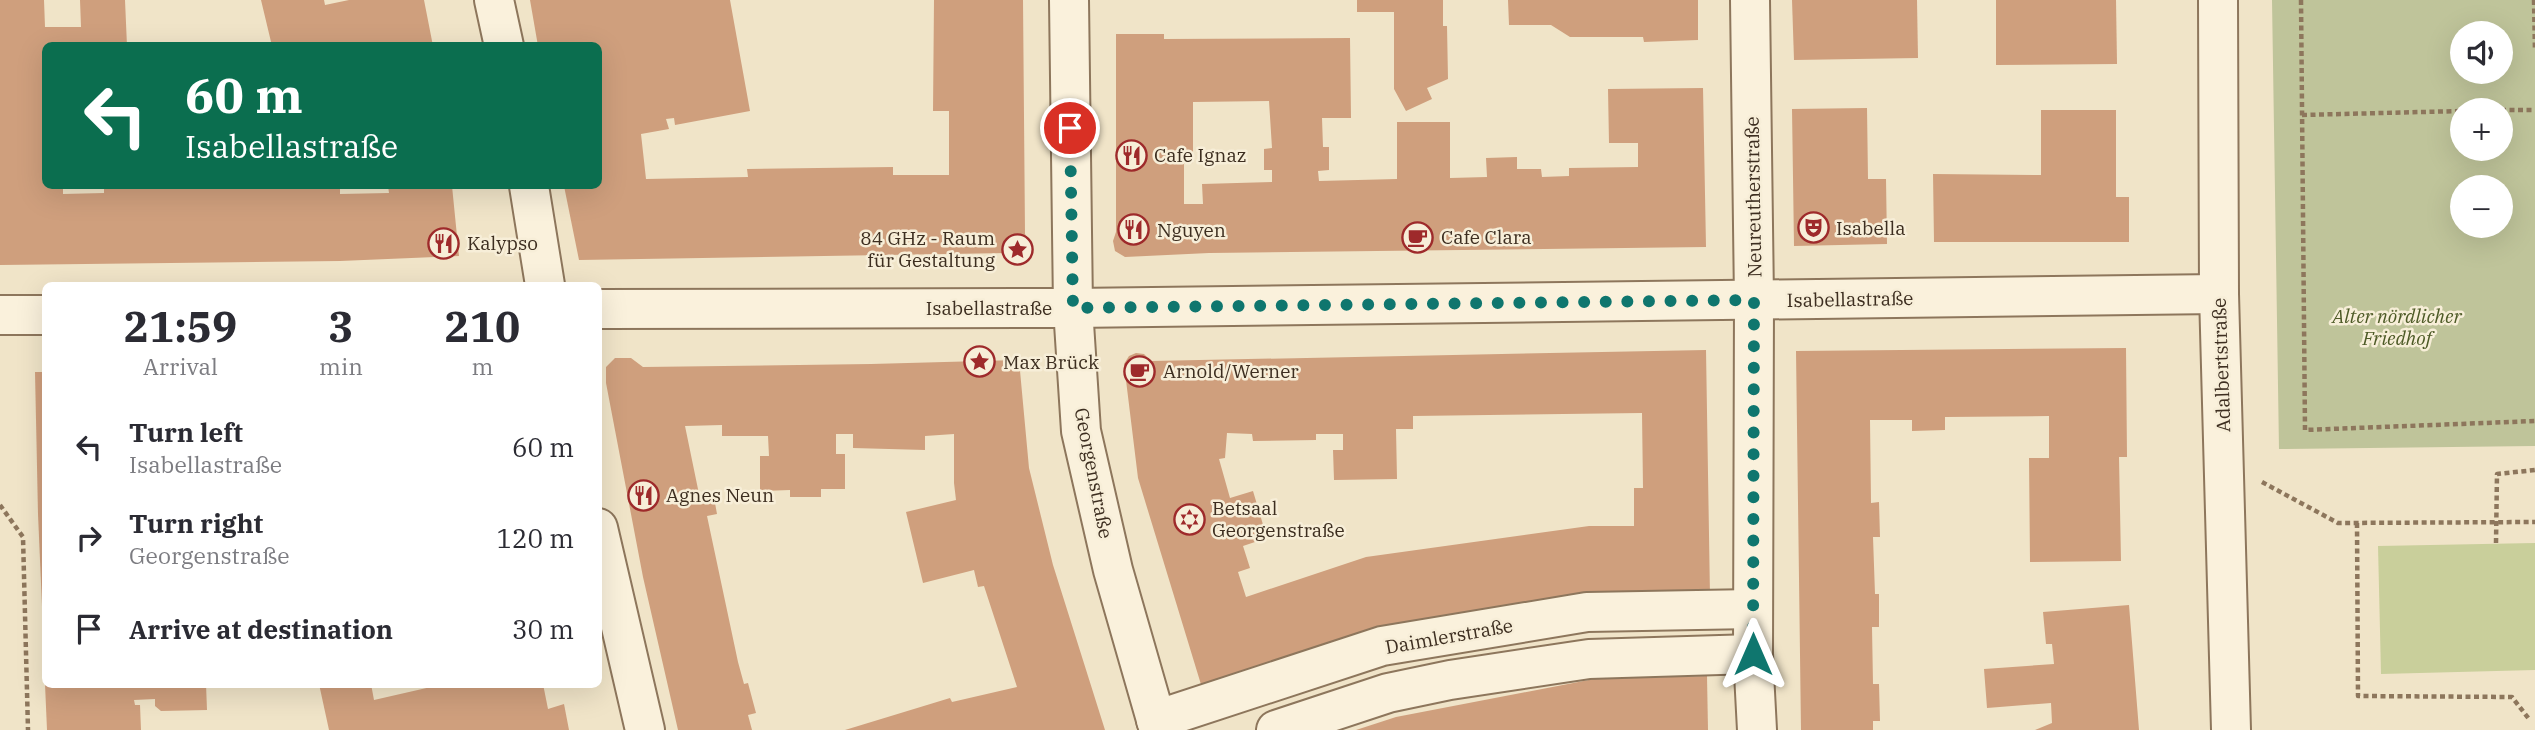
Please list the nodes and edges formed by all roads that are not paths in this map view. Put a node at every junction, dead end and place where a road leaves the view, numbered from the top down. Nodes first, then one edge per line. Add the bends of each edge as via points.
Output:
1 (494, 0) edge
2 (1069, 0) edge
3 (1750, 0) edge
4 (2218, 0) edge
5 (503, 42) edge
6 (529, 189) edge
7 (545, 282) edge
8 (2219, 293) junction
9 (1754, 300) junction
10 (1073, 308) junction
11 (602, 309) edge
12 (42, 314) edge
13 (0, 315) edge
14 (602, 545) edge
15 (1753, 609) junction
16 (1753, 654) junction
17 (1158, 725) edge
18 (645, 730) edge
19 (1276, 730) edge
20 (1758, 730) edge
21 (2231, 730) edge

1 - 5 street
2 - 10 street, Georgenstraße
3 - 9 street, Neureutherstraße
4 - 8 street, Adalbertstraße
6 - 7 street
8 - 9 street, Isabellastraße
8 - 21 street, Adalbertstraße
9 - 10 street, Isabellastraße
9 - 15 street, Neureutherstraße
10 - 11 street, Isabellastraße
10 - 17 street, Georgenstraße via 1081,431 1113,570
12 - 13 street
14 - 18 street
15 - 16 street, Neureutherstraße
15 - 17 street, Daimlerstraße via 1587,612 1382,646
16 - 19 street via 1588,659 1450,680 1388,693
16 - 20 street, Neureutherstraße

